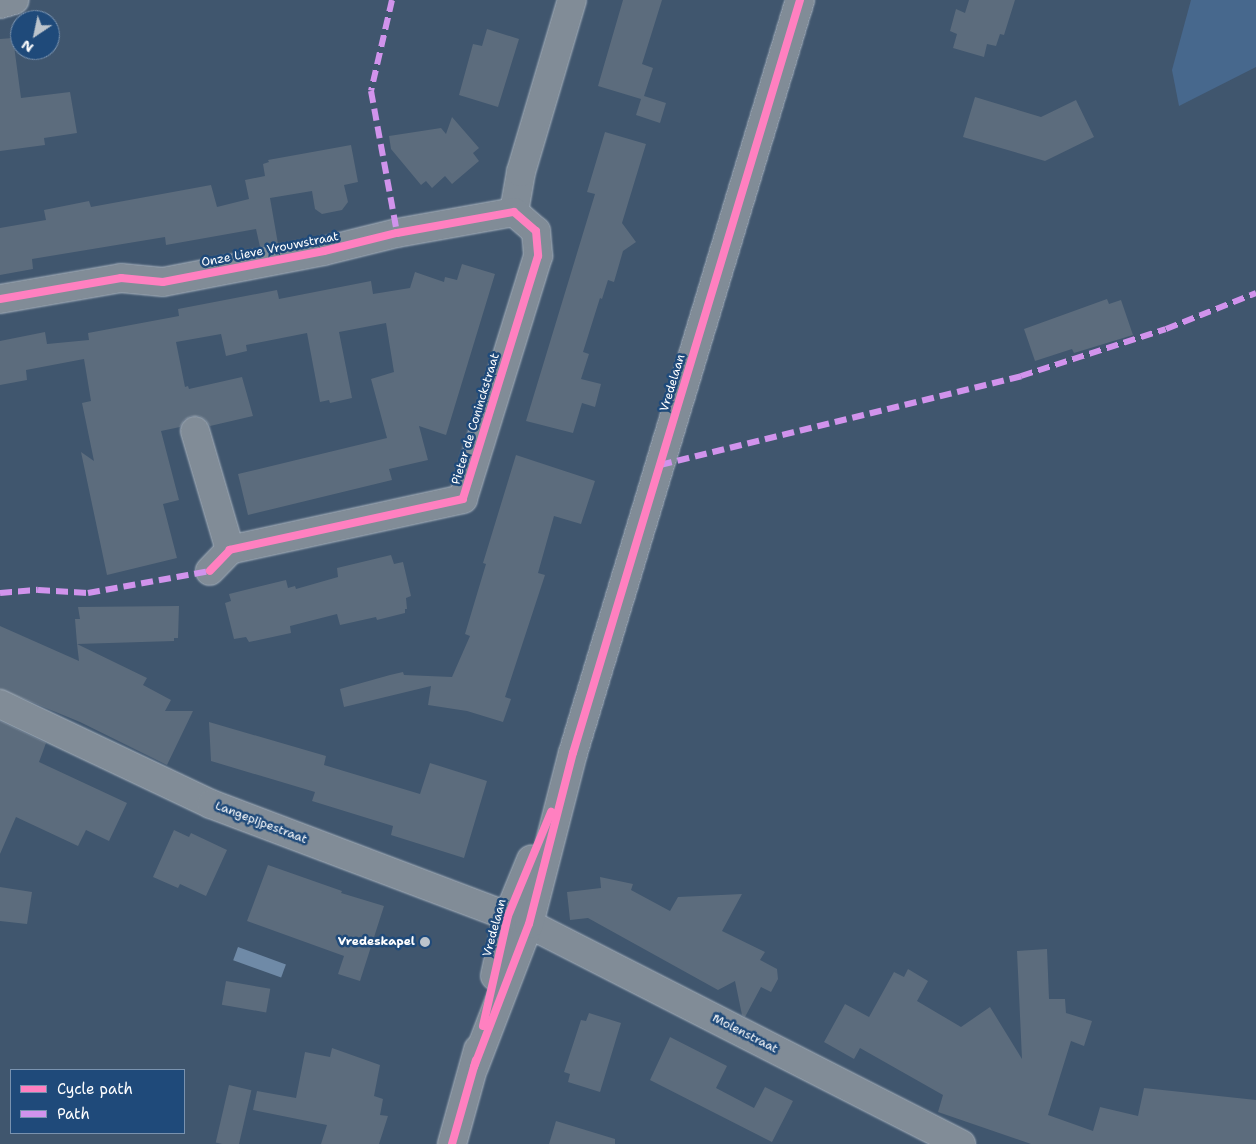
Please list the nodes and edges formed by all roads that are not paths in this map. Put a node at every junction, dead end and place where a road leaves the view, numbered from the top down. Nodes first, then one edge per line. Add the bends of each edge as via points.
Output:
1 (14, 0) edge
2 (572, 0) edge
3 (800, 0) edge
4 (0, 4) edge
5 (514, 212) junction
6 (0, 300) edge
7 (195, 431) dead end
8 (230, 550) junction
9 (210, 571) dead end
10 (0, 704) edge
11 (518, 920) junction
12 (452, 1144) edge
13 (961, 1144) edge

1 - 4 street
2 - 5 street via 521,172
3 - 11 street, Vredelaan via 567,773
5 - 6 street, Onze Lieve Vrouwstraat via 163,282 121,278
5 - 8 street, Pieter de Coninckstraat via 536,231 538,256 463,499
7 - 8 street
8 - 9 street
10 - 11 street, Langepijpestraat via 211,804
11 - 12 street, Vredelaan
11 - 13 street, Molenstraat

